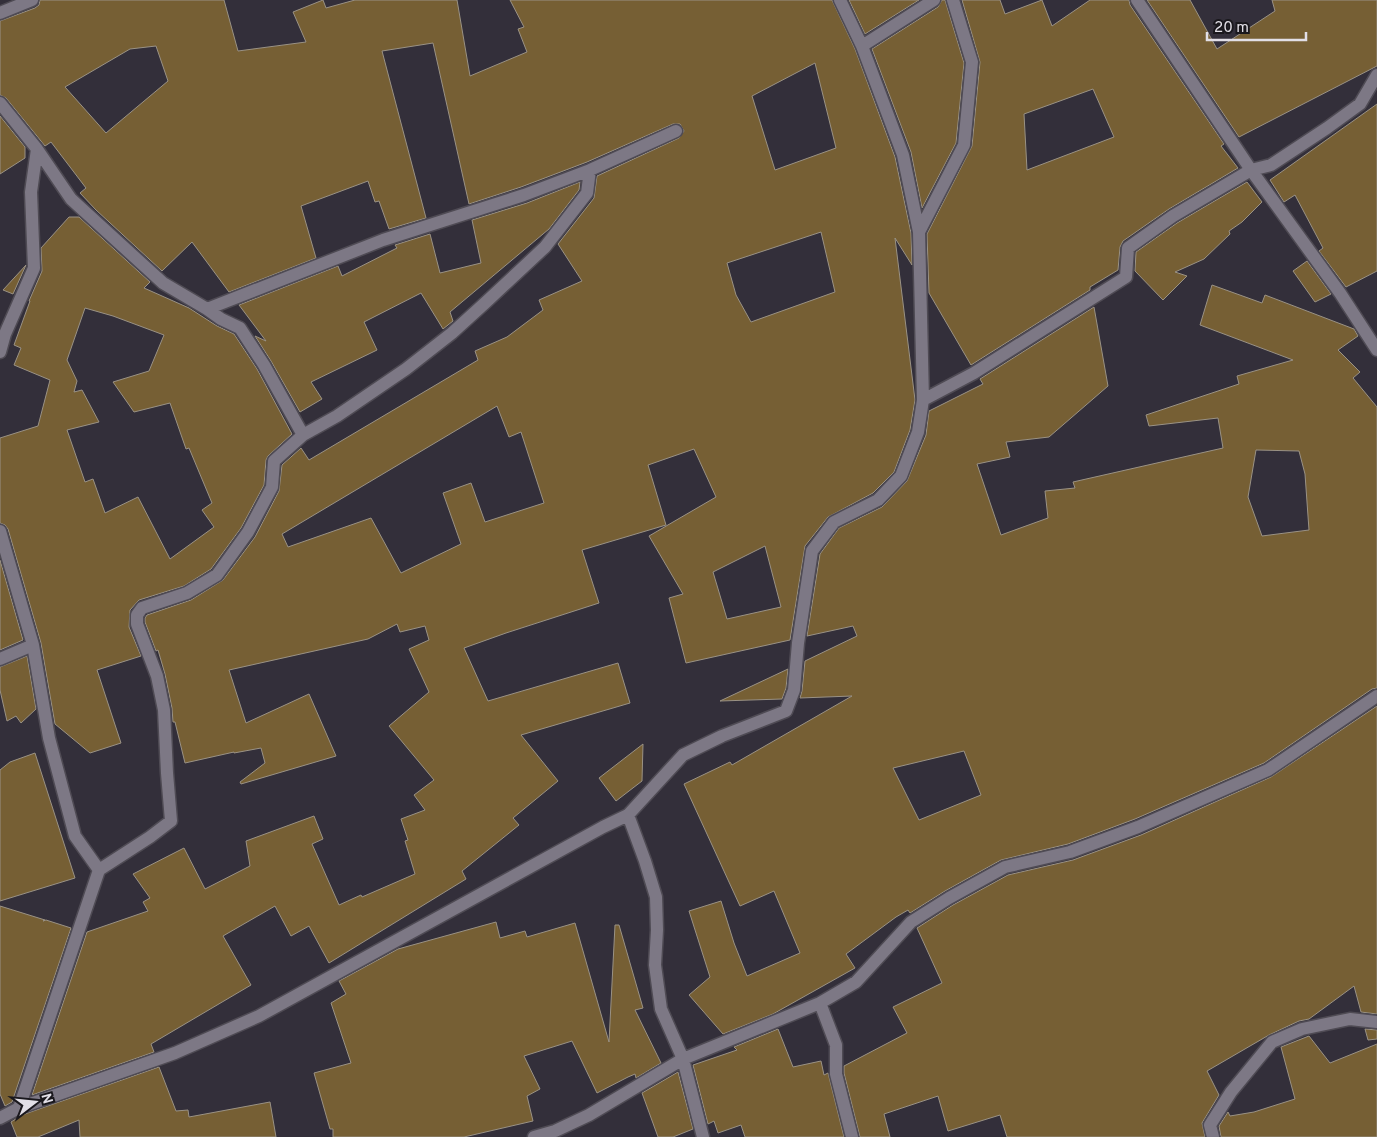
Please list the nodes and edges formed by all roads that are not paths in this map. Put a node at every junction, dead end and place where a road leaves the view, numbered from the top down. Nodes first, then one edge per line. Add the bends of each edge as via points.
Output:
1 (32, 0) edge
2 (840, 0) edge
3 (934, 0) edge
4 (953, 0) edge
5 (1137, 0) edge
6 (0, 13) edge
7 (862, 46) junction
8 (1377, 75) edge
9 (0, 103) edge
10 (676, 131) dead end
11 (37, 149) junction
12 (590, 170) junction
13 (1251, 170) junction
14 (918, 232) junction
15 (207, 309) junction
16 (1377, 350) edge
17 (0, 352) edge
18 (923, 400) junction
19 (303, 435) junction
20 (0, 531) edge
21 (33, 645) junction
22 (0, 659) edge
23 (1377, 696) edge
24 (628, 815) junction
25 (99, 870) junction
26 (820, 1003) junction
27 (1377, 1022) edge
28 (683, 1059) junction
29 (19, 1108) junction
30 (0, 1118) edge
31 (534, 1137) edge
32 (703, 1137) edge
33 (852, 1137) edge
34 (1212, 1137) edge

1 - 6 street
2 - 7 street
3 - 7 street
4 - 14 street via 972,62 964,145
5 - 13 street
7 - 14 street via 903,155
8 - 13 street via 1360,104 1271,166
9 - 11 street
10 - 12 street
11 - 15 street via 71,199 163,283
11 - 17 street via 31,192 34,268
12 - 15 street via 524,195 383,240
12 - 19 street via 586,193 546,247 452,333 406,369
13 - 16 street
13 - 18 street via 1172,216 1128,248 1126,277 974,373
14 - 18 street
15 - 19 street via 240,328
18 - 24 street via 918,432 901,476 878,500 834,522 812,551 794,690 786,712 722,736 683,755
19 - 25 street via 274,461 272,487 248,532 217,575 187,593 142,608 137,615 137,624 157,676 164,710 171,821
20 - 21 street
21 - 22 street
21 - 25 street via 49,738 75,836
23 - 26 street via 1268,770 1138,827 1070,852 1005,867 911,922 856,982
24 - 28 street via 656,897 655,965 661,1008
24 - 29 street via 259,1016 175,1053
25 - 29 street
26 - 28 street
26 - 33 street via 836,1046 836,1074
27 - 34 street via 1350,1019 1302,1029 1272,1042 1231,1092 1210,1126
28 - 31 street via 589,1115
28 - 32 street
29 - 30 street

